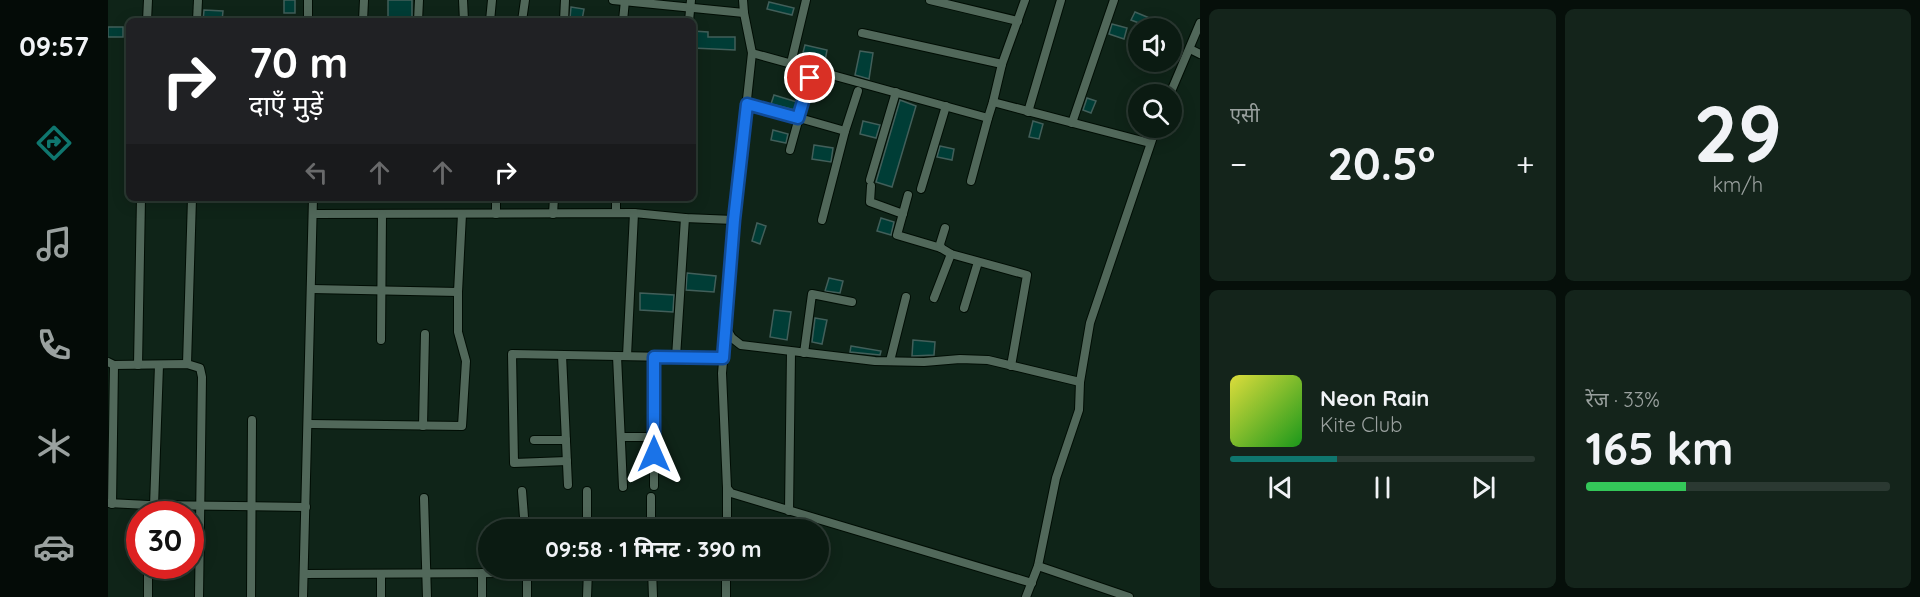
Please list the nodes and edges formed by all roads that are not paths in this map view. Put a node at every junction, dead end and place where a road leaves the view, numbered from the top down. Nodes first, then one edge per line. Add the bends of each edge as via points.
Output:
1 (148, 0) edge
2 (198, 0) edge
3 (308, 0) edge
4 (364, 0) edge
5 (419, 0) edge
6 (463, 0) edge
7 (492, 0) edge
8 (525, 0) edge
9 (565, 0) edge
10 (613, 0) edge
11 (743, 0) edge
12 (806, 0) edge
13 (930, 0) edge
14 (1025, 0) edge
15 (1061, 0) edge
16 (1114, 0) edge
17 (625, 1) edge
18 (690, 4) edge
19 (744, 13) junction
20 (147, 18) edge
21 (197, 18) edge
22 (308, 18) edge
23 (363, 18) edge
24 (418, 18) edge
25 (464, 18) edge
26 (490, 18) edge
27 (522, 18) edge
28 (564, 18) edge
29 (623, 18) edge
30 (1018, 21) junction
31 (1200, 23) edge
32 (862, 33) dead end
33 (1190, 49) junction
34 (752, 52) junction
35 (1200, 54) edge
36 (791, 63) junction
37 (1002, 64) junction
38 (810, 78) dead end
39 (1174, 84) edge
40 (858, 91) dead end
41 (896, 92) junction
42 (993, 102) junction
43 (747, 104) junction
44 (946, 106) junction
45 (1028, 112) junction
46 (798, 118) junction
47 (988, 118) junction
48 (1072, 123) junction
49 (845, 131) junction
50 (1152, 138) edge
51 (1150, 143) junction
52 (790, 150) dead end
53 (971, 182) dead end
54 (921, 189) dead end
55 (908, 195) dead end
56 (141, 201) edge
57 (192, 201) edge
58 (313, 201) edge
59 (496, 201) edge
60 (554, 201) edge
61 (615, 201) edge
62 (615, 213) junction
63 (634, 213) junction
64 (314, 214) junction
65 (382, 214) junction
66 (462, 214) junction
67 (496, 214) junction
68 (553, 214) junction
69 (903, 214) junction
70 (685, 218) junction
71 (734, 220) junction
72 (822, 220) dead end
73 (945, 228) dead end
74 (941, 248) junction
75 (951, 254) junction
76 (978, 262) junction
77 (312, 289) junction
78 (382, 289) junction
79 (458, 292) junction
80 (906, 297) dead end
81 (934, 298) dead end
82 (852, 302) dead end
83 (964, 308) dead end
84 (726, 328) junction
85 (425, 334) dead end
86 (381, 340) dead end
87 (791, 352) junction
88 (804, 353) junction
89 (562, 355) junction
90 (617, 356) junction
91 (627, 356) junction
92 (654, 357) junction
93 (676, 357) junction
94 (723, 358) junction
95 (890, 361) junction
96 (111, 364) edge
97 (159, 364) junction
98 (187, 364) junction
99 (138, 365) junction
100 (1011, 366) junction
101 (1080, 382) junction
102 (252, 420) dead end
103 (309, 424) junction
104 (423, 426) junction
105 (621, 437) junction
106 (654, 437) junction
107 (534, 440) dead end
108 (566, 440) junction
109 (567, 461) junction
110 (568, 485) dead end
111 (654, 486) dead end
112 (623, 487) dead end
113 (727, 488) junction
114 (522, 491) dead end
115 (587, 491) dead end
116 (651, 497) dead end
117 (424, 498) dead end
118 (151, 501) edge
119 (200, 501) edge
120 (110, 503) edge
121 (126, 504) edge
122 (204, 506) edge
123 (251, 507) junction
124 (306, 507) junction
125 (789, 511) junction
126 (524, 519) edge
127 (587, 519) edge
128 (651, 519) edge
129 (726, 519) edge
130 (1038, 566) junction
131 (426, 573) junction
132 (478, 573) edge
133 (304, 574) junction
134 (381, 574) junction
135 (148, 579) edge
136 (199, 579) edge
137 (482, 579) edge
138 (527, 579) edge
139 (587, 579) edge
140 (652, 579) edge
141 (726, 579) edge
142 (1032, 583) junction
143 (148, 597) edge
144 (199, 597) edge
145 (251, 597) edge
146 (303, 597) edge
147 (381, 597) edge
148 (427, 597) edge
149 (482, 597) edge
150 (527, 597) edge
151 (586, 597) edge
152 (653, 597) edge
153 (726, 597) edge
154 (1026, 597) edge
155 (1129, 597) edge

1 - 20 street
2 - 21 street
3 - 22 street
4 - 23 street
5 - 24 street
6 - 25 street
7 - 26 street
8 - 27 street
9 - 28 street
10 - 17 street
11 - 19 street
12 - 36 street
13 - 30 street
14 - 30 street
15 - 45 street
16 - 48 street
17 - 18 street
17 - 29 street
18 - 19 street
19 - 34 street
30 - 37 street
31 - 33 street
32 - 37 street
33 - 35 street
33 - 39 street
34 - 36 street
34 - 43 street
36 - 41 street
37 - 42 street
38 - 46 street
40 - 49 street
41 - 44 street
41 - 69 street via 871,183 870,202
42 - 45 street
42 - 47 street
43 - 46 street
43 - 71 street
44 - 47 street
44 - 54 street
45 - 48 street
46 - 49 street
46 - 52 street
47 - 53 street
48 - 51 street
49 - 72 street
50 - 51 street
51 - 101 street via 1090,323
55 - 69 street
56 - 99 street
57 - 98 street
58 - 64 street
59 - 67 street
60 - 68 street
61 - 62 street
62 - 63 street
62 - 68 street
63 - 70 street
63 - 91 street
64 - 65 street
64 - 77 street
65 - 66 street
65 - 78 street
66 - 67 street
66 - 79 street
67 - 68 street
69 - 74 street via 897,235
70 - 71 street
70 - 93 street
71 - 84 street
73 - 74 street
74 - 75 street
75 - 76 street
75 - 81 street
76 - 83 street
76 - 100 street via 1027,275
77 - 78 street
77 - 103 street
78 - 79 street
78 - 86 street
79 - 104 street via 458,332 466,361 462,426
80 - 95 street
82 - 88 street via 812,294
84 - 87 street via 741,345
84 - 94 street
85 - 104 street
87 - 88 street
87 - 125 street
88 - 95 street
89 - 90 street
89 - 108 street
89 - 109 street via 512,354 513,463
90 - 91 street
90 - 105 street
91 - 92 street
92 - 93 street
92 - 106 street
93 - 94 street
94 - 113 street
95 - 100 street via 988,360
96 - 99 street
96 - 120 street
97 - 98 street
97 - 99 street
97 - 118 street
98 - 119 street via 200,368 202,377
100 - 101 street
101 - 130 street via 1079,410 1056,478
102 - 123 street
103 - 104 street
103 - 124 street
105 - 106 street
105 - 112 street
106 - 111 street
107 - 108 street
108 - 109 street
109 - 110 street
113 - 125 street via 731,494
113 - 129 street
114 - 126 street
115 - 127 street
116 - 128 street
117 - 131 street
120 - 121 street
122 - 123 street
123 - 124 street
123 - 145 street
124 - 133 street
125 - 142 street
130 - 142 street
130 - 155 street
131 - 132 street
131 - 134 street
131 - 148 street
133 - 134 street
133 - 146 street
134 - 147 street
135 - 143 street
136 - 144 street
137 - 149 street
138 - 150 street
139 - 151 street
140 - 152 street
141 - 153 street
142 - 154 street

